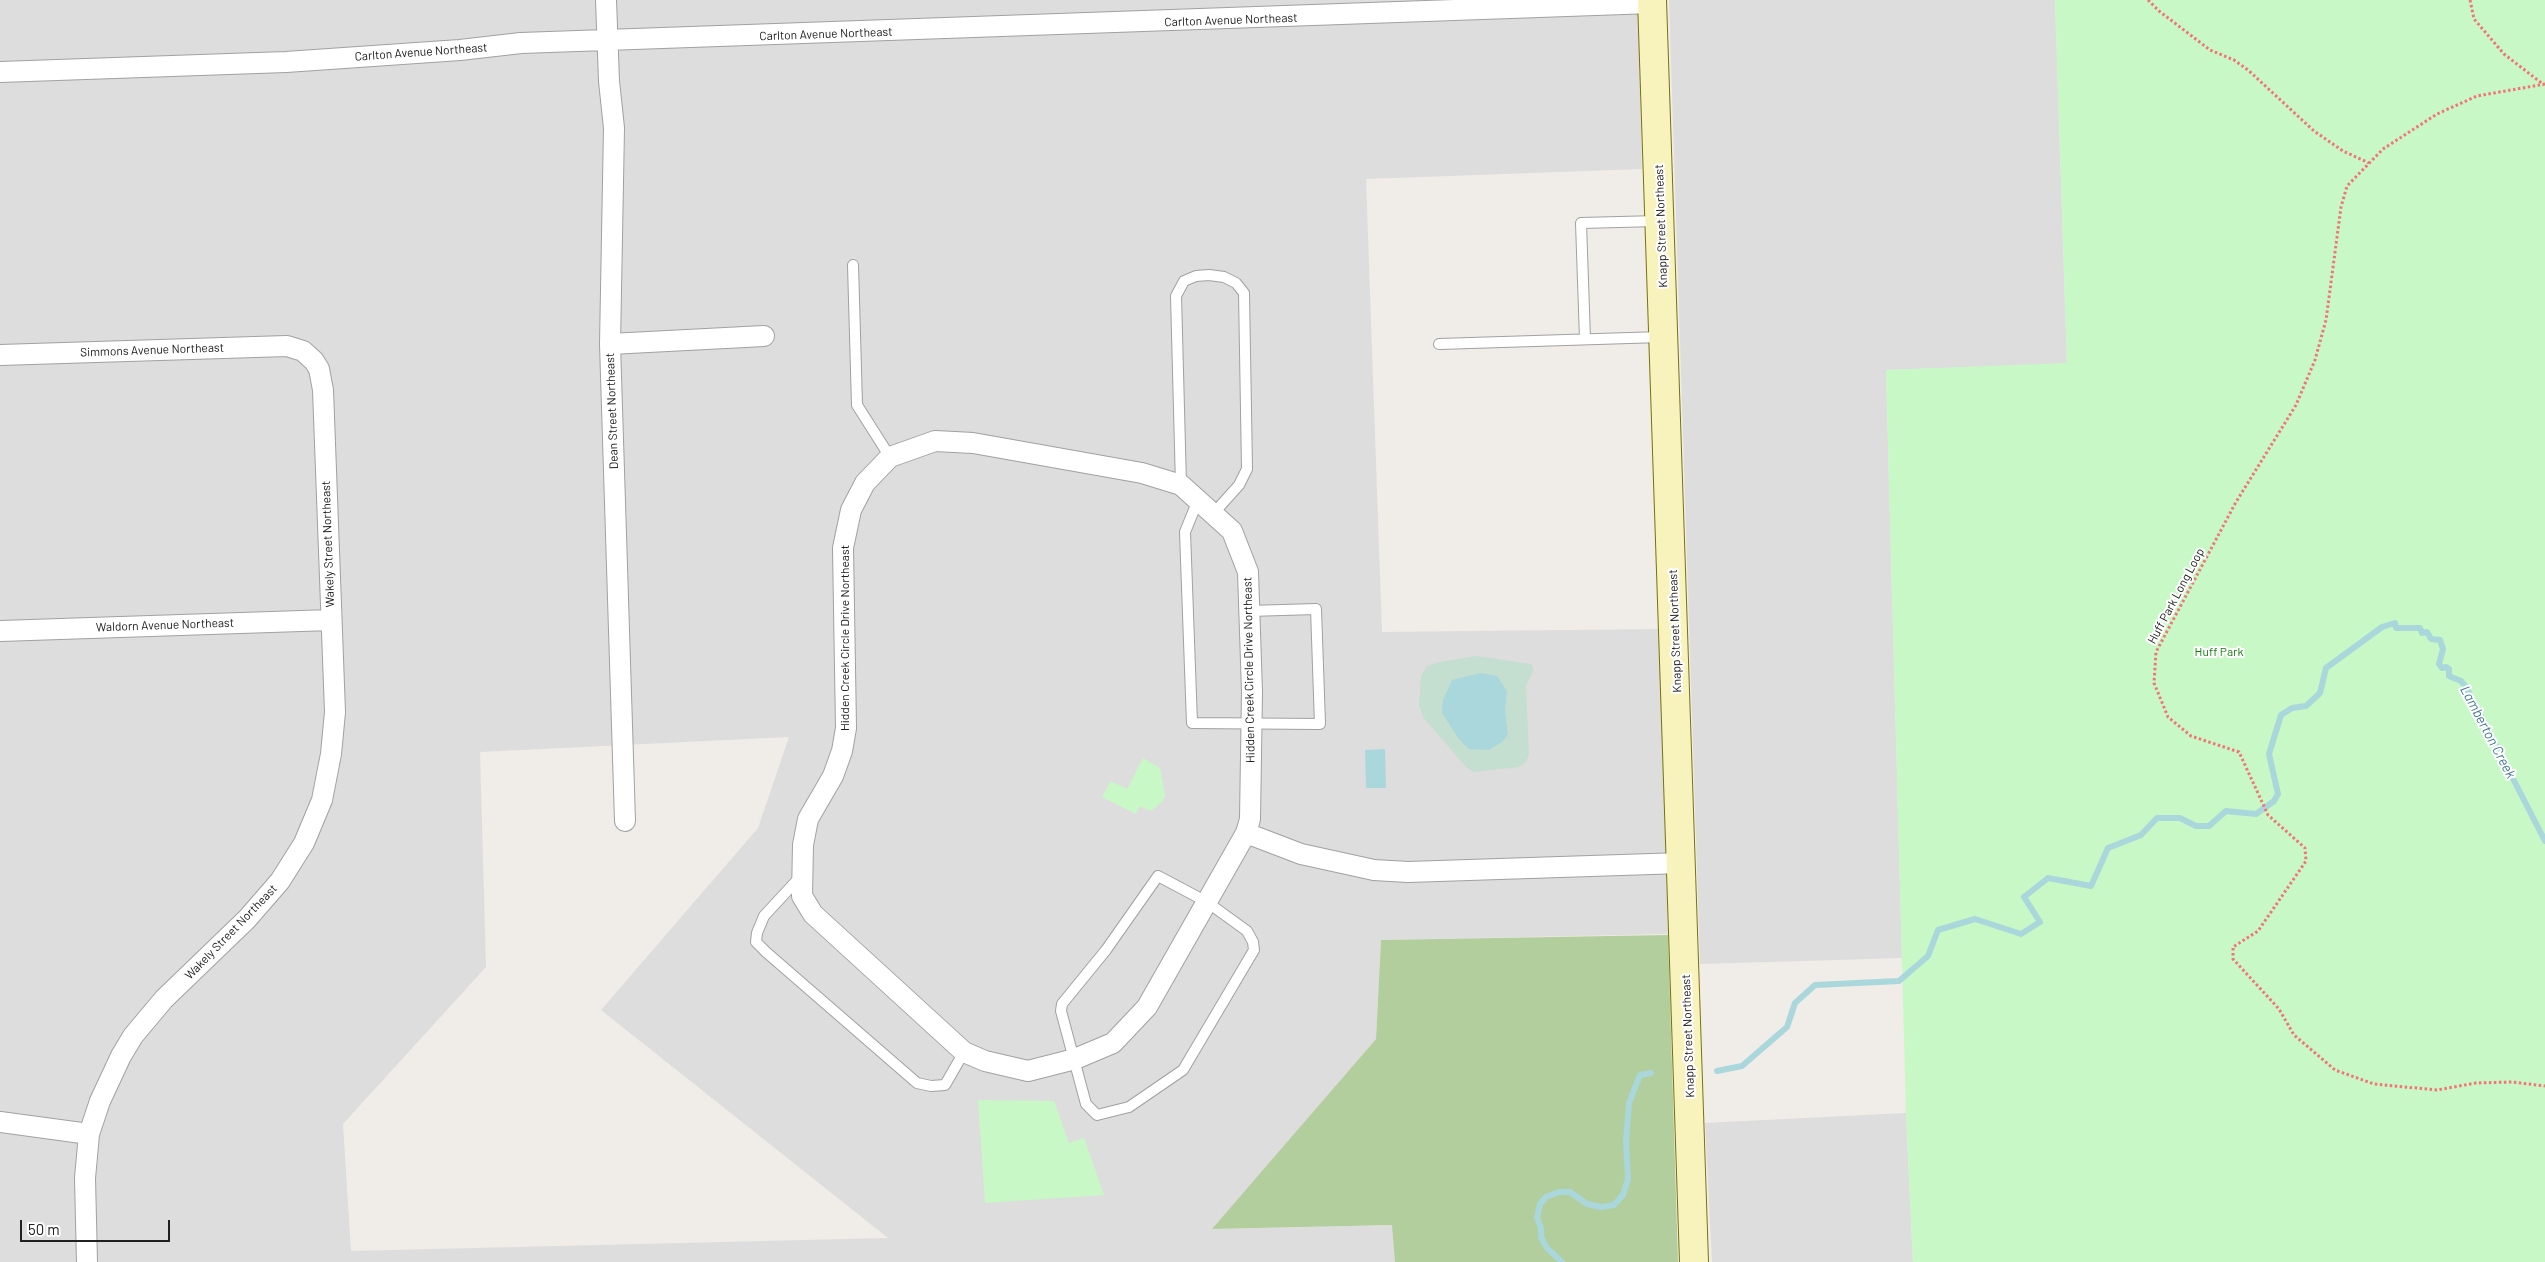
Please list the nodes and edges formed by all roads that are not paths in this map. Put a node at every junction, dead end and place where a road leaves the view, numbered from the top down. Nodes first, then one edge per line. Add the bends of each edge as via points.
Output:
1 (606, 0) edge
2 (1652, 2) edge
3 (1348, 8) edge
4 (609, 41) junction
5 (0, 72) edge
6 (1661, 221) junction
7 (853, 265) dead end
8 (764, 336) dead end
9 (1665, 337) junction
10 (1585, 339) junction
11 (610, 344) junction
12 (1439, 344) dead end
13 (303, 351) joint
14 (0, 355) edge
15 (890, 457) junction
16 (1181, 485) junction
17 (1198, 500) junction
18 (1213, 514) junction
19 (1249, 611) junction
20 (331, 620) junction
21 (0, 630) edge
22 (1251, 725) junction
23 (625, 822) dead end
24 (1246, 833) junction
25 (1682, 863) junction
26 (801, 876) junction
27 (1207, 902) junction
28 (964, 1052) junction
29 (1075, 1059) junction
30 (0, 1122) edge
31 (89, 1134) junction
32 (87, 1262) edge
33 (1694, 1262) edge

1 - 4 street, Dean Street Northeast
2 - 3 street, Carlton Avenue Northeast
2 - 6 main road, Knapp Street Northeast
3 - 4 street, Carlton Avenue Northeast
4 - 5 street, Carlton Avenue Northeast via 521,43 286,62
4 - 11 street, Dean Street Northeast via 614,128
6 - 9 main road, Knapp Street Northeast
6 - 10 lane via 1581,223
7 - 15 lane via 857,405
8 - 11 street
9 - 10 lane
9 - 25 main road, Knapp Street Northeast
10 - 12 lane
11 - 23 street, Dean Street Northeast
13 - 14 street, Simmons Avenue Northeast via 287,346
13 - 20 street, Wakely Street Northeast via 319,369 323,390
15 - 16 street, Hidden Creek Circle Drive Northeast via 935,441 973,443 1142,473
15 - 26 street, Hidden Creek Circle Drive Northeast via 865,483 851,510 843,548 846,728 833,776 808,819
16 - 17 street, Hidden Creek Circle Drive Northeast
16 - 18 lane via 1176,296 1184,282 1196,276 1224,277 1236,283 1244,293 1247,469 1239,485
17 - 18 street, Hidden Creek Circle Drive Northeast
17 - 22 lane via 1184,532 1192,723
18 - 19 street, Hidden Creek Circle Drive Northeast via 1232,531 1248,572
19 - 22 street, Hidden Creek Circle Drive Northeast
19 - 22 lane via 1316,609 1320,724
20 - 21 street, Waldorn Avenue Northeast
20 - 31 street, Wakely Street Northeast via 334,732 322,800 304,844 264,901 164,999 133,1036 100,1101
22 - 24 street, Hidden Creek Circle Drive Northeast via 1250,819
24 - 25 street via 1301,854 1374,870 1408,872
24 - 27 street, Hidden Creek Circle Drive Northeast
25 - 33 main road, Knapp Street Northeast
26 - 28 street, Hidden Creek Circle Drive Northeast via 802,896 813,914
26 - 28 lane via 764,916 756,942 917,1082 945,1085
27 - 29 street, Hidden Creek Circle Drive Northeast via 1147,1006 1113,1043
27 - 29 lane via 1158,876 1106,950 1062,1004 1061,1012
27 - 29 lane via 1247,931 1254,950 1183,1070 1129,1107 1097,1115 1086,1104
28 - 29 street, Hidden Creek Circle Drive Northeast via 985,1061 1028,1071
30 - 31 street
31 - 32 street, Wakely Street Northeast

